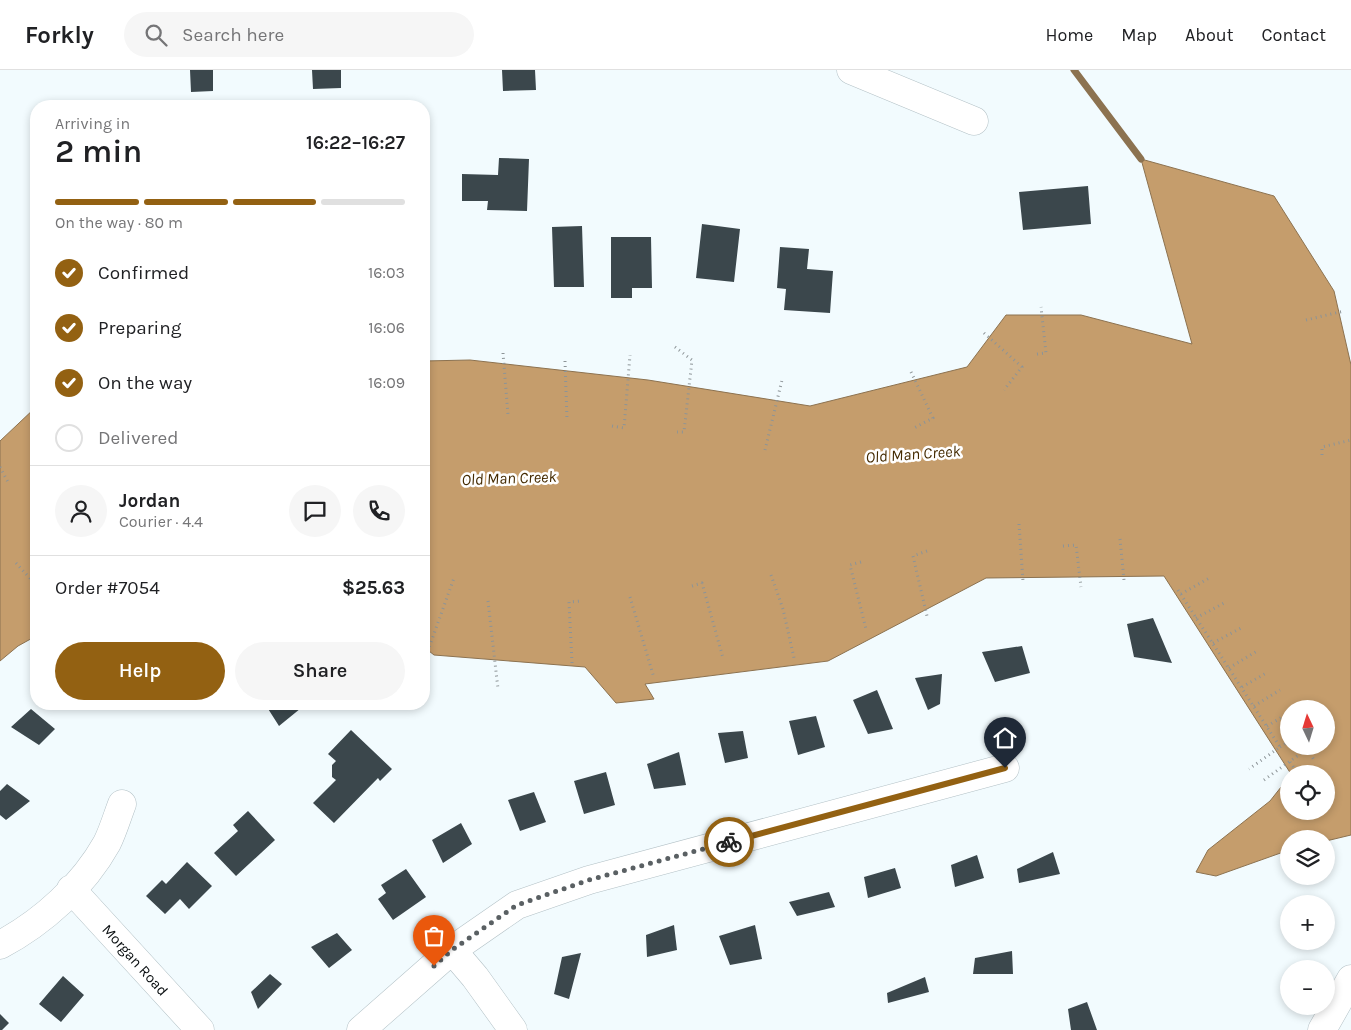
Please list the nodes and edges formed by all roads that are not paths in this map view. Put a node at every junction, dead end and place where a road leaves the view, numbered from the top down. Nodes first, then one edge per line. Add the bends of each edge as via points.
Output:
1 (851, 70) edge
2 (974, 121) dead end
3 (1005, 768) dead end
4 (122, 804) dead end
5 (71, 889) junction
6 (0, 945) edge
7 (452, 950) junction
8 (1351, 979) edge
9 (200, 1030) edge
10 (361, 1030) edge
11 (513, 1030) edge
12 (1322, 1030) edge

1 - 2 street
3 - 7 street via 589,880 517,905
4 - 5 street via 101,853
5 - 6 street via 45,916
5 - 9 street, Morgan Road
7 - 10 street
7 - 11 street
8 - 12 street

